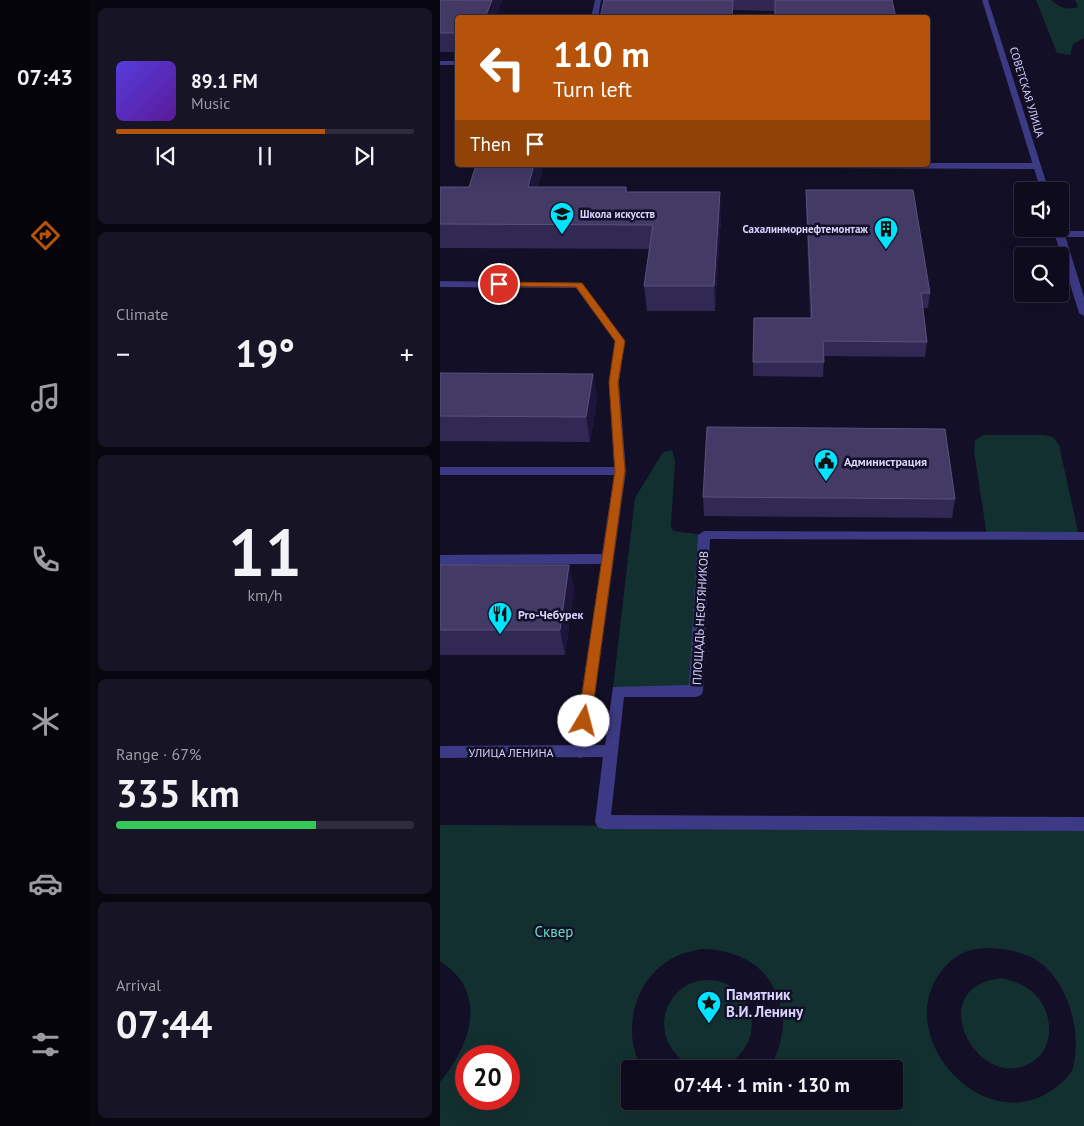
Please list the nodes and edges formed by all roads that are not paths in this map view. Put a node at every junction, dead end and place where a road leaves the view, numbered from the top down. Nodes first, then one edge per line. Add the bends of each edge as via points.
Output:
1 (598, 0) edge
2 (985, 0) edge
3 (595, 15) edge
4 (440, 63) edge
5 (455, 63) edge
6 (930, 165) edge
7 (1037, 166) junction
8 (1042, 182) edge
9 (1069, 232) edge
10 (1084, 234) edge
11 (1061, 237) edge
12 (440, 284) edge
13 (1084, 313) edge
14 (440, 471) edge
15 (620, 471) junction
16 (1084, 536) edge
17 (440, 560) edge
18 (607, 560) junction
19 (611, 751) junction
20 (440, 752) edge
21 (580, 752) junction
22 (1084, 824) edge

1 - 3 street
2 - 7 street, СОВЕТСКАЯ УЛИЦА
4 - 5 street
6 - 7 street
7 - 8 street, СОВЕТСКАЯ УЛИЦА
9 - 10 street
11 - 13 street
12 - 15 street via 578,285 620,341 614,382
14 - 15 street
15 - 18 street
16 - 19 street, ПЛОЩАДЬ НЕФТЯНИКОВ via 704,535 696,691 618,691
17 - 18 street
18 - 21 street
19 - 21 street, УЛИЦА ЛЕНИНА
19 - 22 street, ПЛОЩАДЬ НЕФТЯНИКОВ via 603,822
20 - 21 street, УЛИЦА ЛЕНИНА

